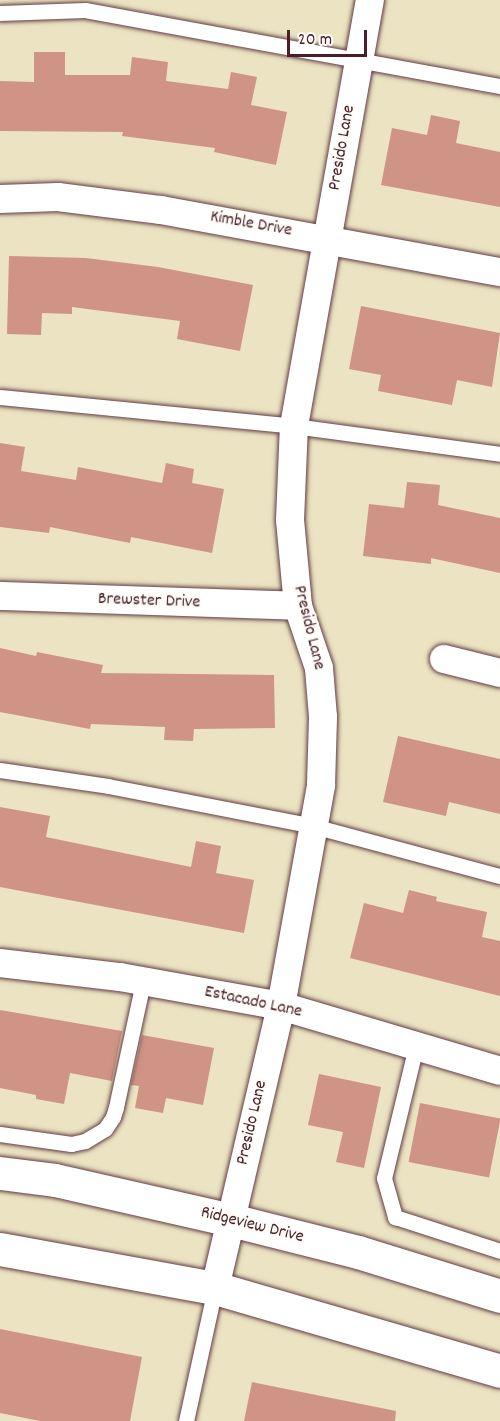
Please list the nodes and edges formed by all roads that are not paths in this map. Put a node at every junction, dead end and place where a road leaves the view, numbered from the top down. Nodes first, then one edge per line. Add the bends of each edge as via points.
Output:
1 (370, 0) edge
2 (0, 13) edge
3 (359, 60) junction
4 (500, 86) edge
5 (0, 199) edge
6 (326, 238) junction
7 (500, 272) edge
8 (0, 396) edge
9 (294, 426) junction
10 (500, 454) edge
11 (0, 596) edge
12 (298, 606) junction
13 (444, 659) dead end
14 (500, 672) edge
15 (0, 770) edge
16 (313, 826) junction
17 (500, 876) edge
18 (0, 963) edge
19 (143, 982) junction
20 (281, 1006) junction
21 (416, 1046) junction
22 (500, 1071) edge
23 (0, 1134) edge
24 (0, 1173) edge
25 (231, 1220) junction
26 (0, 1249) edge
27 (500, 1251) edge
28 (215, 1288) junction
29 (500, 1296) edge
30 (500, 1371) edge
31 (186, 1421) edge

1 - 3 street, Presido Lane
2 - 3 lane via 85,10
3 - 4 lane
3 - 6 street, Presido Lane
5 - 6 street, Kimble Drive via 58,197
6 - 7 street, Kimble Drive
6 - 9 street, Presido Lane
8 - 9 lane
9 - 10 lane
9 - 12 street, Presido Lane via 290,520
11 - 12 street, Brewster Drive
12 - 16 street, Presido Lane via 319,668 323,717 321,785
13 - 14 street
15 - 16 lane via 108,786
16 - 17 lane
16 - 20 street, Presido Lane
18 - 19 street, Estacado Lane
19 - 20 street, Estacado Lane
19 - 23 lane via 116,1107 105,1129 71,1144
20 - 21 street, Estacado Lane
20 - 25 street, Presido Lane
21 - 22 street, Estacado Lane
21 - 27 lane via 384,1178 395,1217
24 - 25 main road, Ridgeview Drive via 55,1180
25 - 28 street, Presido Lane
25 - 29 main road, Ridgeview Drive via 358,1252
26 - 28 main road
28 - 30 main road
28 - 31 lane

